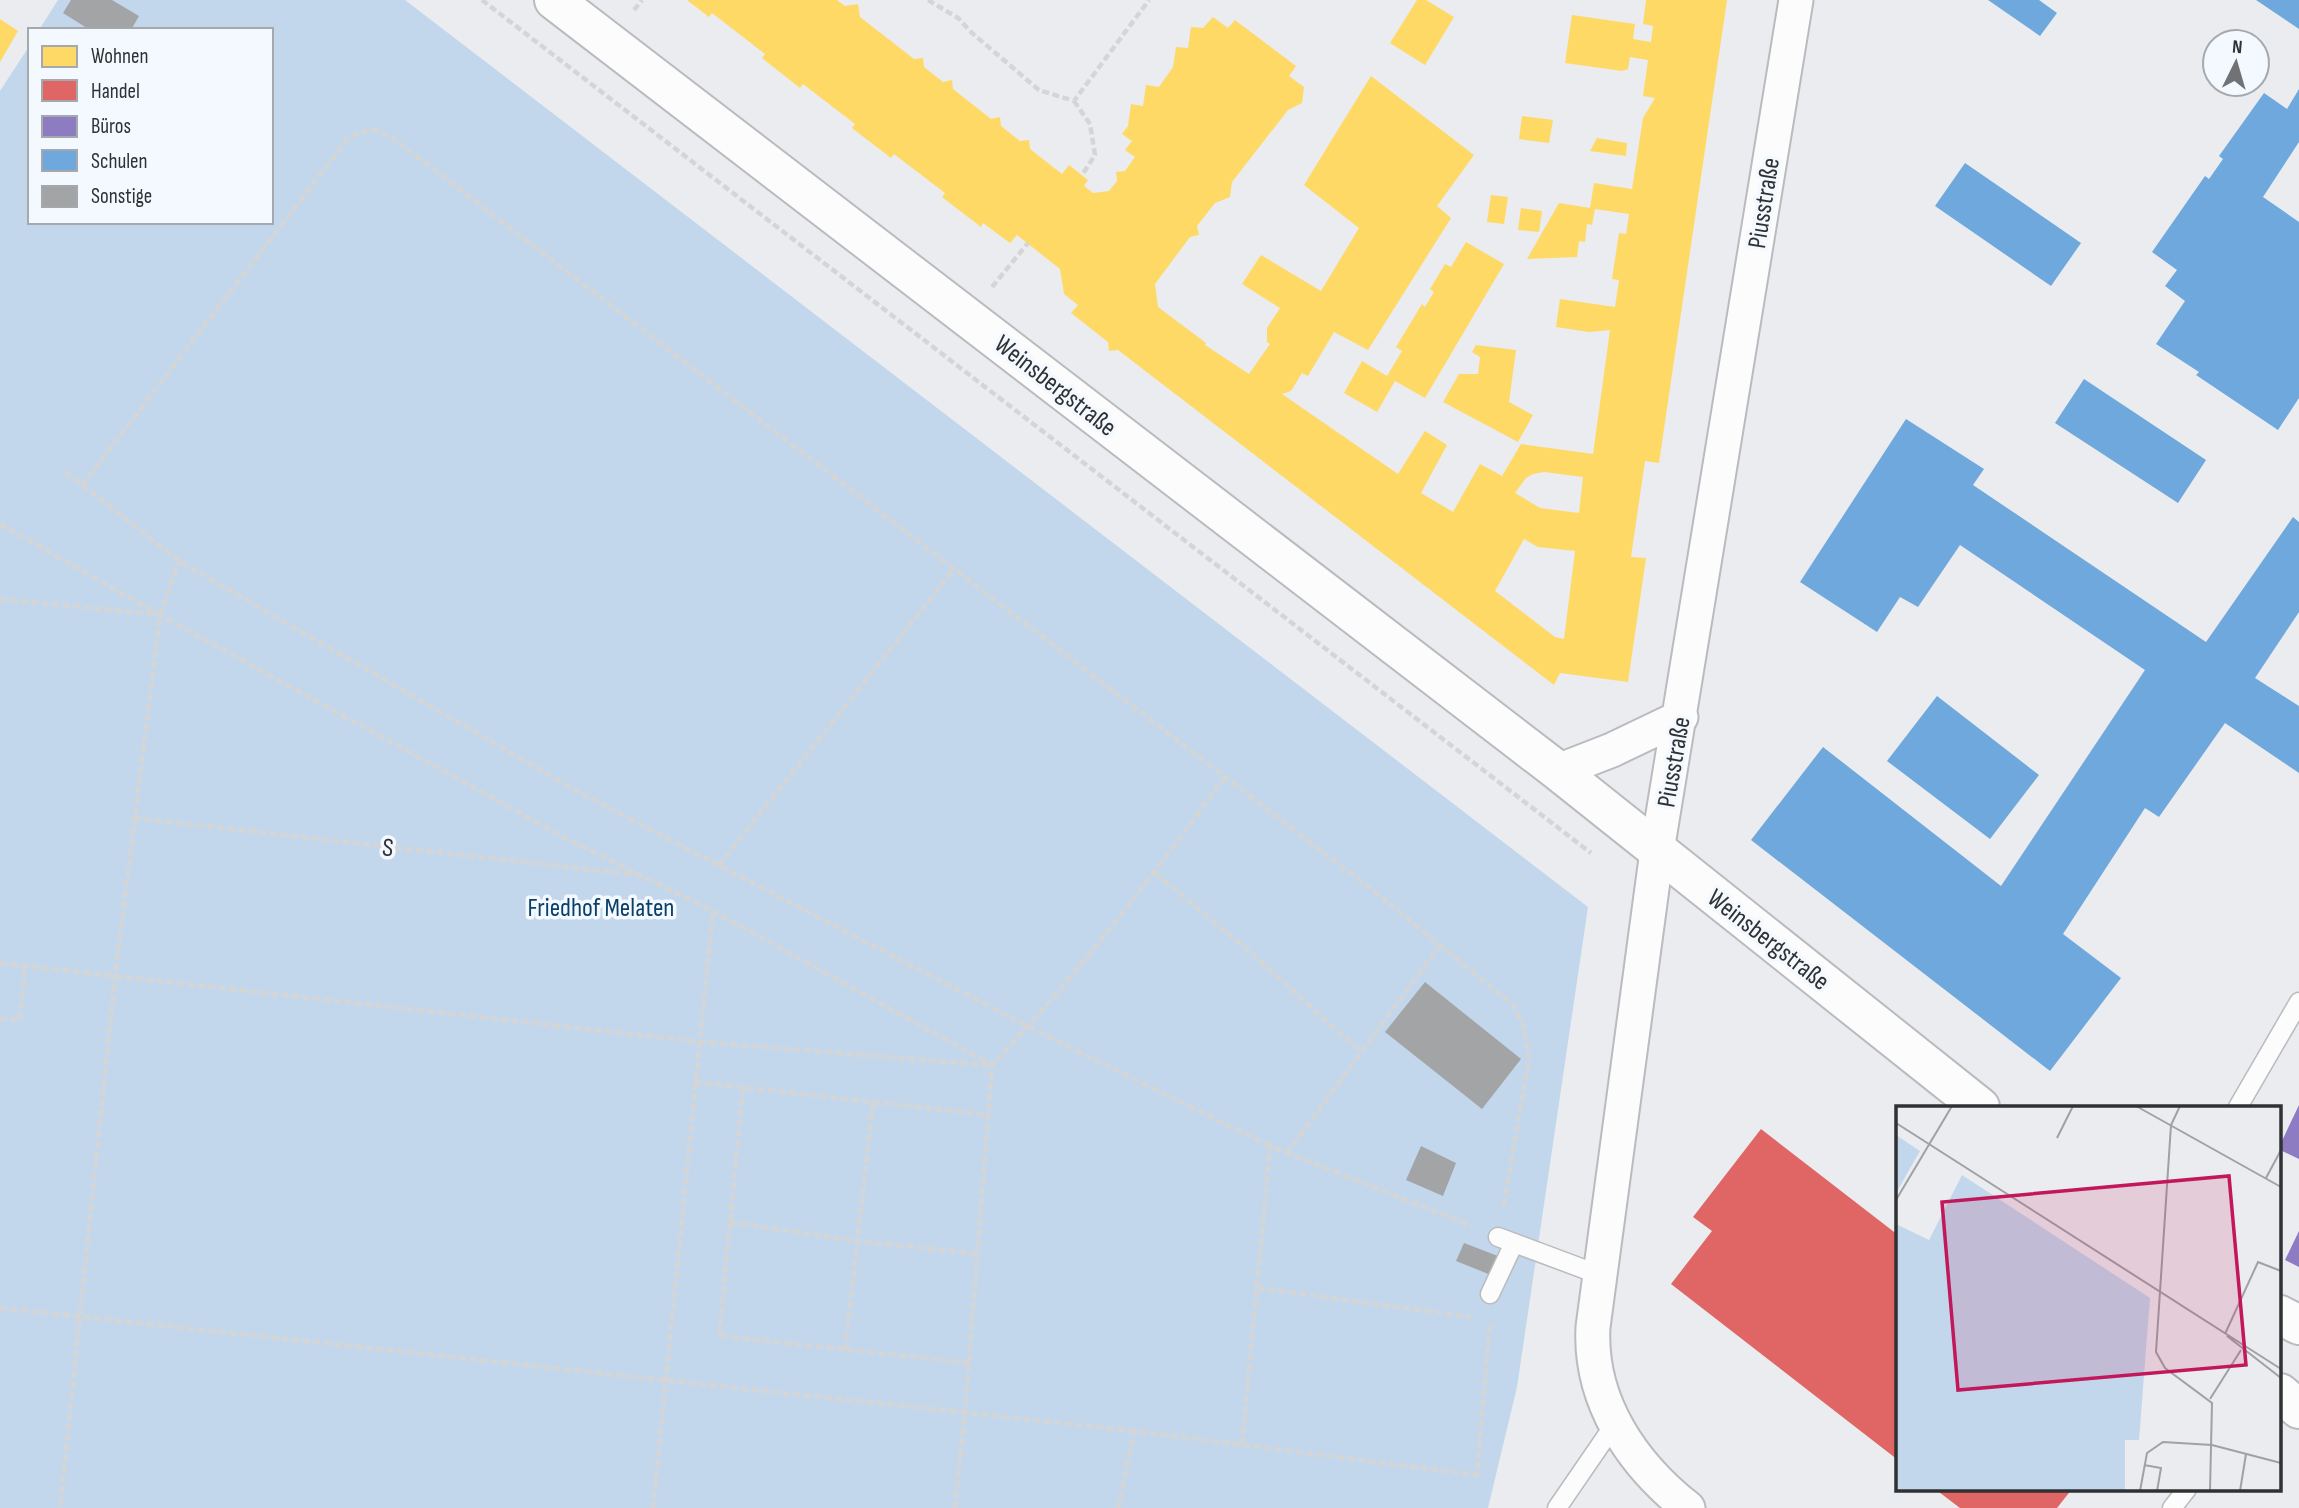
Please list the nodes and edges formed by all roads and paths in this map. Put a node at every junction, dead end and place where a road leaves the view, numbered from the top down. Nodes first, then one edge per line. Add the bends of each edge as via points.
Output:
1 (482, 0) edge
2 (554, 0) edge
3 (928, 0) edge
4 (1149, 0) edge
5 (1796, 0) edge
6 (1074, 101) junction
7 (1082, 174) dead end
8 (1028, 243) dead end
9 (967, 317) junction
10 (66, 472) dead end
11 (82, 485) junction
12 (0, 524) edge
13 (178, 561) junction
14 (954, 569) junction
15 (0, 599) edge
16 (160, 615) junction
17 (1681, 717) junction
18 (1558, 771) junction
19 (1224, 778) junction
20 (134, 818) junction
21 (1657, 851) junction
22 (1595, 856) dead end
23 (719, 865) junction
24 (1155, 873) junction
25 (642, 876) junction
26 (713, 911) junction
27 (1440, 946) junction
28 (0, 963) edge
29 (25, 966) junction
30 (115, 977) junction
31 (2299, 1002) edge
32 (0, 1018) edge
33 (1029, 1027) junction
34 (700, 1042) junction
35 (1361, 1052) junction
36 (992, 1065) junction
37 (695, 1082) junction
38 (743, 1088) junction
39 (873, 1102) junction
40 (1979, 1106) edge
41 (2239, 1106) edge
42 (989, 1115) junction
43 (1270, 1146) junction
44 (1287, 1153) junction
45 (730, 1222) junction
46 (1506, 1240) junction
47 (858, 1241) junction
48 (978, 1254) junction
49 (1600, 1275) junction
50 (1258, 1288) junction
51 (1490, 1294) dead end
52 (0, 1308) edge
53 (2282, 1316) edge
54 (80, 1317) junction
55 (2299, 1325) edge
56 (845, 1350) junction
57 (969, 1363) junction
58 (666, 1380) junction
59 (2282, 1395) edge
60 (2299, 1409) edge
61 (965, 1413) junction
62 (1614, 1425) junction
63 (1134, 1431) junction
64 (1242, 1444) junction
65 (2186, 1490) edge
66 (60, 1508) edge
67 (653, 1508) edge
68 (955, 1508) edge
69 (1118, 1508) edge
70 (1557, 1508) edge
71 (1688, 1508) edge
72 (2172, 1508) edge

1 - 22 path
2 - 9 street, Weinsbergstraße
3 - 6 path via 958,18 1039,90
4 - 6 path
5 - 17 street, Piusstraße
6 - 7 path via 1090,124 1095,155
8 - 9 path
9 - 18 street, Weinsbergstraße
10 - 11 path
11 - 13 path
11 - 14 path via 349,137 371,129 389,135
12 - 16 path
13 - 16 path
13 - 23 path via 586,796
14 - 19 path
14 - 23 path
15 - 16 path
16 - 20 path
16 - 25 path
17 - 18 street
17 - 21 street, Piusstraße
18 - 21 street, Weinsbergstraße
19 - 24 path
19 - 27 path
20 - 25 path, S / S
20 - 30 path
21 - 40 street, Weinsbergstraße
21 - 49 street, Piusstraße
23 - 33 path
24 - 33 path
24 - 35 path
25 - 26 path
26 - 34 path
26 - 36 path
27 - 35 path
27 - 46 path via 1513,1004 1523,1025 1529,1058
28 - 29 path
29 - 30 path
29 - 32 path via 20,1020
30 - 34 path
30 - 54 path
31 - 41 lane
33 - 36 path
33 - 43 path
34 - 36 path
34 - 37 path
35 - 44 path
36 - 42 path
37 - 38 path
37 - 58 path
38 - 39 path
38 - 45 path
39 - 42 path
39 - 47 path
42 - 48 path
43 - 44 path
43 - 50 path
44 - 46 path
45 - 47 path
45 - 56 path via 719,1336
46 - 49 lane
46 - 51 lane
47 - 48 path
47 - 56 path
48 - 57 path
49 - 62 street, Piusstraße via 1593,1350
50 - 64 path
50 - 64 path via 1491,1320 1477,1475
52 - 54 path
53 - 55 street
54 - 58 path
54 - 66 path
56 - 57 path
57 - 61 path
58 - 61 path
58 - 67 path
59 - 60 street
61 - 63 path
61 - 68 path
62 - 70 lane
62 - 71 street, Piusstraße via 1653,1478
63 - 64 path
63 - 69 path
65 - 72 lane

